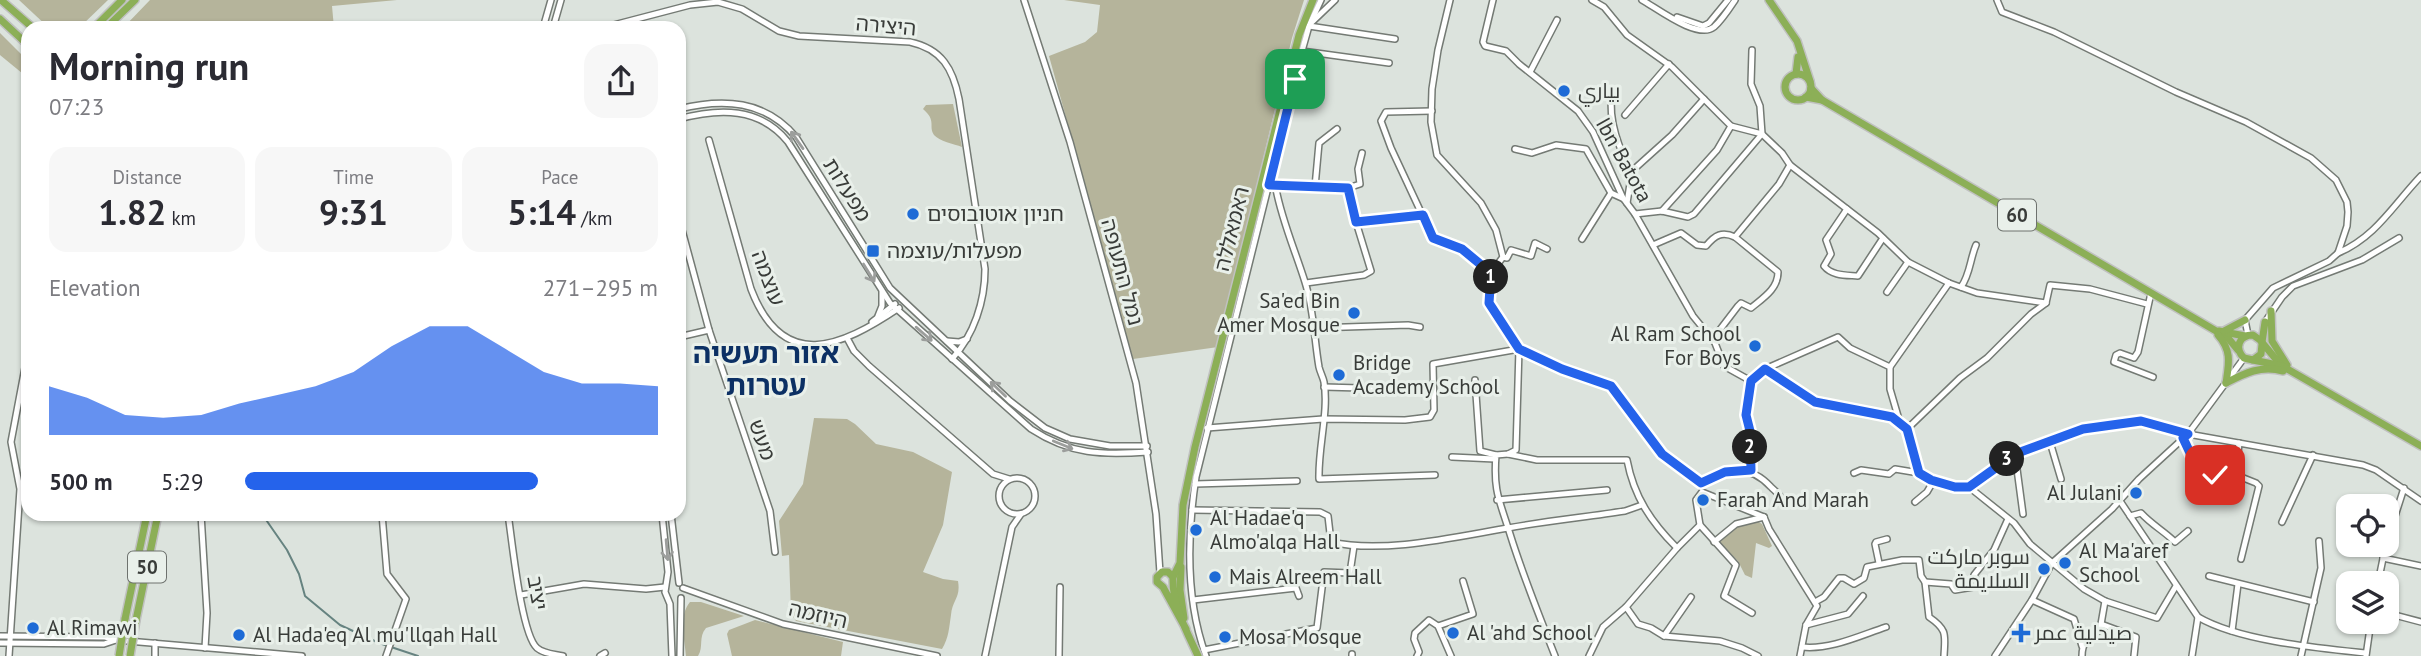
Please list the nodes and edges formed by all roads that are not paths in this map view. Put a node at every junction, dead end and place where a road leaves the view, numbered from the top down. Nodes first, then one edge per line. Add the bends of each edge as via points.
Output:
1 (1, 0) edge
2 (122, 0) edge
3 (135, 0) edge
4 (551, 0) edge
5 (561, 0) edge
6 (1024, 0) edge
7 (1313, 0) edge
8 (1321, 0) edge
9 (1335, 0) edge
10 (1450, 0) edge
11 (1493, 0) edge
12 (1592, 0) edge
13 (1642, 0) edge
14 (1728, 0) edge
15 (1735, 0) edge
16 (1764, 0) edge
17 (1769, 0) edge
18 (1997, 0) edge
19 (556, 14) junction
20 (1719, 16) junction
21 (0, 19) edge
22 (1558, 20) dead end
23 (25, 21) edge
24 (101, 21) edge
25 (113, 21) edge
26 (545, 21) edge
27 (554, 21) edge
28 (557, 21) edge
29 (629, 21) edge
30 (1309, 26) junction
31 (21, 38) edge
32 (1395, 39) dead end
33 (1752, 50) dead end
34 (1301, 51) junction
35 (1390, 63) dead end
36 (1669, 64) junction
37 (1530, 72) junction
38 (1796, 74) junction
39 (1810, 84) junction
40 (1612, 95) dead end
41 (1806, 97) junction
42 (1704, 99) junction
43 (1822, 100) junction
44 (686, 107) edge
45 (1432, 111) junction
46 (1625, 115) dead end
47 (686, 117) edge
48 (1731, 126) junction
49 (1338, 129) dead end
50 (1762, 134) junction
51 (709, 140) dead end
52 (1514, 149) dead end
53 (1362, 153) dead end
54 (1790, 165) junction
55 (1632, 171) junction
56 (2421, 176) edge
57 (1269, 185) junction
58 (1315, 187) junction
59 (1348, 188) junction
60 (1611, 193) junction
61 (1625, 200) junction
62 (1847, 209) junction
63 (1662, 211) junction
64 (1635, 214) junction
65 (1423, 215) junction
66 (1356, 222) junction
67 (1735, 237) junction
68 (1883, 237) junction
69 (2399, 238) dead end
70 (1582, 240) dead end
71 (686, 245) edge
72 (1653, 245) junction
73 (1976, 245) dead end
74 (1547, 249) dead end
75 (2338, 253) junction
76 (1503, 257) junction
77 (1908, 262) junction
78 (1491, 273) junction
79 (1306, 283) junction
80 (1950, 283) junction
81 (1961, 287) junction
82 (882, 292) junction
83 (1887, 292) dead end
84 (2151, 293) junction
85 (903, 302) junction
86 (2046, 303) junction
87 (2147, 304) junction
88 (895, 307) junction
89 (2272, 312) junction
90 (877, 317) junction
91 (2245, 320) junction
92 (2265, 322) junction
93 (866, 327) junction
94 (1420, 327) dead end
95 (1315, 328) junction
96 (2213, 329) junction
97 (709, 330) junction
98 (2222, 331) junction
99 (686, 335) edge
100 (2248, 336) junction
101 (847, 338) junction
102 (967, 339) junction
103 (1712, 340) junction
104 (946, 341) junction
105 (2262, 344) junction
106 (1519, 349) junction
107 (2238, 350) junction
108 (959, 352) junction
109 (2244, 358) junction
110 (952, 359) junction
111 (2253, 360) junction
112 (2282, 366) junction
113 (1890, 367) junction
114 (1765, 369) junction
115 (2297, 375) junction
116 (2153, 377) dead end
117 (1475, 380) dead end
118 (1751, 381) junction
119 (2226, 383) junction
120 (1324, 387) junction
121 (21, 389) edge
122 (1433, 390) junction
123 (1323, 419) junction
124 (1900, 424) junction
125 (1208, 428) junction
126 (1907, 429) junction
127 (2185, 436) junction
128 (2050, 442) junction
129 (2239, 443) junction
130 (2421, 446) edge
131 (1147, 449) junction
132 (1508, 454) junction
133 (2015, 454) junction
134 (2313, 455) junction
135 (1452, 457) dead end
136 (1496, 457) junction
137 (1751, 470) junction
138 (1854, 473) dead end
139 (1919, 473) junction
140 (993, 474) junction
141 (1435, 475) dead end
142 (2230, 476) dead end
143 (1009, 479) junction
144 (2061, 479) dead end
145 (1934, 480) junction
146 (1297, 481) dead end
147 (1701, 483) junction
148 (1195, 484) junction
149 (1969, 487) junction
150 (1000, 488) junction
151 (2404, 488) junction
152 (1606, 490) dead end
153 (1702, 492) junction
154 (1497, 500) junction
155 (2120, 501) junction
156 (2421, 501) edge
157 (1915, 502) dead end
158 (2399, 503) edge
159 (1642, 505) junction
160 (1784, 505) dead end
161 (1192, 510) junction
162 (1009, 512) junction
163 (1021, 514) junction
164 (2023, 514) dead end
165 (2130, 516) junction
166 (1764, 517) junction
167 (2008, 519) junction
168 (146, 521) edge
169 (157, 521) edge
170 (201, 521) edge
171 (383, 521) edge
172 (509, 521) edge
173 (663, 521) edge
174 (672, 521) edge
175 (2282, 523) dead end
176 (1700, 525) junction
177 (1012, 527) junction
178 (1508, 527) junction
179 (2188, 531) dead end
180 (1888, 539) dead end
181 (2319, 541) dead end
182 (1714, 542) junction
183 (1354, 545) junction
184 (1677, 548) junction
185 (775, 552) dead end
186 (1181, 552) junction
187 (2383, 558) joint
188 (2241, 559) dead end
189 (1879, 563) junction
190 (2052, 563) junction
191 (2421, 566) edge
192 (2380, 571) edge
193 (1168, 576) junction
194 (2209, 576) dead end
195 (1463, 581) dead end
196 (1925, 582) junction
197 (2238, 584) junction
198 (2176, 586) junction
199 (1060, 587) dead end
200 (1163, 587) junction
201 (667, 591) junction
202 (681, 591) junction
203 (521, 595) junction
204 (1299, 596) dead end
205 (1863, 596) dead end
206 (1691, 597) dead end
207 (1193, 600) junction
208 (2032, 600) junction
209 (2105, 601) junction
210 (1815, 602) junction
211 (2314, 602) junction
212 (1626, 607) junction
213 (1752, 613) dead end
214 (2399, 616) edge
215 (2198, 617) junction
216 (2421, 622) edge
217 (2101, 624) junction
218 (1806, 625) junction
219 (1438, 626) junction
220 (1886, 627) dead end
221 (1186, 629) junction
222 (2231, 631) junction
223 (2369, 634) edge
224 (0, 636) edge
225 (1664, 636) junction
226 (11, 640) junction
227 (0, 643) edge
228 (155, 643) junction
229 (2304, 645) junction
230 (2082, 646) junction
231 (1802, 647) junction
232 (205, 648) junction
233 (1814, 648) junction
234 (1203, 654) edge
235 (2366, 654) edge
236 (9, 656) edge
237 (119, 656) edge
238 (130, 656) edge
239 (155, 656) edge
240 (302, 656) edge
241 (386, 656) edge
242 (563, 656) edge
243 (672, 656) edge
244 (680, 656) edge
245 (937, 656) edge
246 (985, 656) edge
247 (1059, 656) edge
248 (1417, 656) edge
249 (1451, 656) edge
250 (1555, 656) edge
251 (1590, 656) edge
252 (1758, 656) edge
253 (1800, 656) edge
254 (1811, 656) edge
255 (1944, 656) edge
256 (1995, 656) edge
257 (2082, 656) edge
258 (2134, 656) edge
259 (2192, 656) edge
260 (2301, 656) edge

1 - 23 highway
2 - 24 highway
3 - 25 highway
4 - 26 street
5 - 19 street
6 - 131 street, נמל התעופה via 1073,152 1136,383
7 - 186 highway, ראמאללה via 1299,35 1198,432 1183,505
8 - 30 street
9 - 30 street
10 - 45 street via 1433,72
11 - 37 street, Ibn Batota via 1485,46 1506,51
12 - 36 street via 1627,34
13 - 20 street via 1695,30 1703,31
14 - 20 street
15 - 20 street
16 - 38 highway via 1795,45
17 - 39 highway, 60 via 1793,34
18 - 75 street via 2001,12 2246,122 2311,158 2336,180 2347,202 2347,226
19 - 27 street
19 - 28 street
21 - 31 highway
22 - 37 street
29 - 102 street, היצירה via 718,2 742,9 787,34 910,41 936,51 956,84 985,260 981,306
30 - 32 street
30 - 34 street
33 - 50 street via 1751,85 1760,106
34 - 35 street
34 - 57 street
36 - 42 street
36 - 46 street
37 - 61 street, Ibn Batota via 1578,111
38 - 39 highway, 60 via 1804,75
38 - 41 highway via 1787,81 1787,92 1796,99
39 - 41 highway
39 - 43 highway, 60
40 - 55 street via 1613,123
41 - 43 highway, 60
42 - 48 street
42 - 55 street
43 - 84 highway, 60
85 -> 44 street, מפעלות via 781,121 732,102
45 - 65 street via 1386,112 1381,121
45 - 76 street via 1437,155 1481,203 1496,230
47 -> 82 street, מפעלות via 731,111 775,128
48 - 50 street
48 - 63 street via 1717,150
49 - 58 street via 1320,143
50 - 54 street
50 - 63 street via 1694,214 1688,217
51 - 101 street, עוצמה via 751,289 765,318 800,343 818,346
52 - 60 street via 1532,153 1556,145 1586,149
53 - 59 street via 1360,184
54 - 62 street
54 - 67 street
55 - 61 street
56 - 75 street via 2372,232
57 - 58 street
57 - 79 street via 1276,189
57 - 125 street
58 - 59 street
59 - 66 street
60 - 61 street
60 - 70 street
61 - 64 street, Ibn Batota
62 - 68 street
62 - 68 street via 1826,240 1831,254 1824,266 1827,270 1858,276
63 - 64 street
64 - 72 street, Ibn Batota
65 - 66 street
65 - 78 street via 1433,238 1462,249
66 - 79 street via 1371,271
67 - 72 street via 1717,235 1706,246 1681,233
67 - 103 street via 1778,272 1778,280 1751,308 1741,303
68 - 77 street
69 - 89 street via 2362,260 2293,286
71 - 97 street, מעש
72 - 103 street, Ibn Batota
73 - 81 street
74 - 76 street via 1535,243 1531,256 1511,250
75 - 91 street via 2273,288
76 - 78 street
77 - 80 street
77 - 83 street
78 - 106 street via 1489,303
79 - 95 street
80 - 81 street
80 - 113 street
81 - 86 street
82 - 88 street, מפעלות
82 - 90 street
84 - 87 street
84 - 96 highway, 60
85 - 88 street, עוצמה
85 - 104 street, מפעלות
86 - 87 street via 2050,285 2090,289
86 - 126 street
87 - 116 street via 2138,352 2134,358 2116,355 2114,362
88 - 90 street, עוצמה
88 - 93 street, עוצמה
88 -> 110 street, מפעלות
89 - 92 street
89 - 115 highway via 2272,341
90 - 93 street, עוצמה
91 - 98 highway
91 - 100 street
92 - 100 highway
92 - 105 highway
93 - 101 street, עוצמה
94 - 95 street
95 - 120 street
96 - 98 highway, 60
96 - 107 highway, 60
96 - 119 highway via 2229,355
97 - 99 street
97 - 185 street, מעש via 770,511
98 - 100 highway, 60
100 - 105 highway, 60 via 2256,336
100 - 107 highway
101 - 140 street via 869,366
102 - 104 street
102 - 108 street, היצירה
103 - 118 street, Ibn Batota via 1724,366
104 - 108 street, מפעלות
105 - 111 highway via 2261,354
105 - 112 highway, 60
106 - 122 street via 1433,364
106 - 132 street via 1516,450
106 - 147 street via 1611,386 1662,454
107 - 109 highway, 60
108 - 110 street, היצירה
131 -> 108 street, מפעלות via 1097,445 1056,434 1025,414
109 - 111 highway, 60
109 - 119 street
110 -> 131 street, מפעלות via 1045,438 1085,453
111 - 112 highway, 60
112 - 115 highway, 60
113 - 114 street via 1850,348 1839,337
113 - 124 street via 1890,389
114 - 118 street
114 - 124 street via 1815,402 1892,417
115 - 119 highway via 2262,369
115 - 130 highway, 60
117 - 136 street via 1480,451
118 - 137 street via 1746,415
119 - 127 street
120 - 122 street
120 - 123 street
121 - 226 street via 11,442 20,489
122 - 123 street via 1430,417
123 - 125 street
123 - 141 street via 1319,479
124 - 126 street
125 - 148 street
126 - 139 street
127 - 128 street via 2141,421 2083,429
127 - 129 street
127 - 142 street via 2199,472
127 - 155 street
128 - 133 street
128 - 144 street
129 - 134 street
129 - 188 street via 2236,475 2259,486
131 - 193 street, נמל התעופה via 1159,558
132 - 136 street
132 - 159 street via 1537,460 1628,460
133 - 149 street
133 - 164 street
134 - 151 street via 2376,470
134 - 175 street
135 - 136 street
136 - 154 street
137 - 147 street via 1725,472
137 - 160 street
138 - 139 street via 1889,474 1895,469
139 - 145 street
140 - 143 street
140 - 150 street
143 - 150 street
143 - 163 street via 1026,479 1035,490 1032,506
145 - 149 street
145 - 157 street
146 - 148 street
147 - 153 street
148 - 161 street
149 - 167 street
150 - 162 street via 1000,502
151 - 156 street
151 - 158 street
152 - 154 street
153 - 166 street
153 - 176 street via 1696,500
154 - 178 street
155 - 165 street
155 - 190 street
159 - 178 street via 1625,512
159 - 184 street
161 - 183 street via 1320,512 1328,516 1331,542
161 - 207 street via 1189,559
162 - 163 street
162 - 177 street
163 - 177 street
165 - 179 street via 2141,513 2175,542
165 - 198 street
166 - 182 street via 1736,524
166 - 210 street
167 - 190 street
167 - 196 street via 1994,550 1974,575 1979,586 1955,590 1951,584
168 - 237 highway, 50, bridge
169 - 238 highway, 50, bridge
170 - 232 street
171 - 241 street via 387,573 406,599
172 - 203 street, יציב
173 -> 201 street
174 - 202 street
176 - 182 street
176 - 184 street
177 - 246 street
178 - 183 street via 1446,539
178 - 250 street
180 - 189 street via 1875,544
181 - 211 street via 2321,568
182 - 213 street via 1736,565 1724,596
183 - 234 street via 1349,573 1324,572 1317,628
184 - 212 street
186 - 193 highway, ראמאללה via 1178,565
186 - 221 highway
187 - 191 street
187 - 192 street
189 - 196 street via 1919,560
189 - 210 street via 1867,567 1864,578 1854,584 1839,578
190 - 208 street
190 - 209 street
193 - 200 highway
193 - 200 highway via 1157,580
193 - 221 highway
194 - 197 street
195 - 219 street via 1473,614
196 - 255 street via 1929,617 1946,636
197 - 211 street
197 - 222 street
198 - 209 street via 2157,618
198 - 215 street
199 - 247 street
200 - 221 highway
201 - 202 street via 673,582
201 - 202 street via 675,600
201 - 203 street via 584,584
201 - 243 street
202 - 244 street
202 - 245 street, היוזמה via 783,624
203 - 242 street, יציב via 533,643 544,652
204 - 207 street via 1296,588
205 - 218 street via 1848,614
206 - 225 street
207 - 234 street
208 - 230 street via 2074,619
208 - 256 street
209 - 217 street
210 - 218 street
211 - 229 street
212 - 225 street via 1638,624
212 - 251 street via 1603,627
214 - 216 street
215 - 222 street
215 - 259 street
217 - 230 street via 2100,631
217 - 258 street via 2136,637
218 - 231 street
219 - 248 street via 1429,620 1415,633
219 - 249 street
220 - 233 street
221 - 234 highway
222 - 229 street
223 - 235 street
224 - 226 street
225 - 252 street via 1720,641
226 - 227 street
226 - 228 street
226 - 236 street
228 - 232 street
228 - 239 street
229 - 235 street
229 - 260 street
230 - 257 street
231 - 233 street
231 - 253 street
232 - 240 street
233 - 254 street

